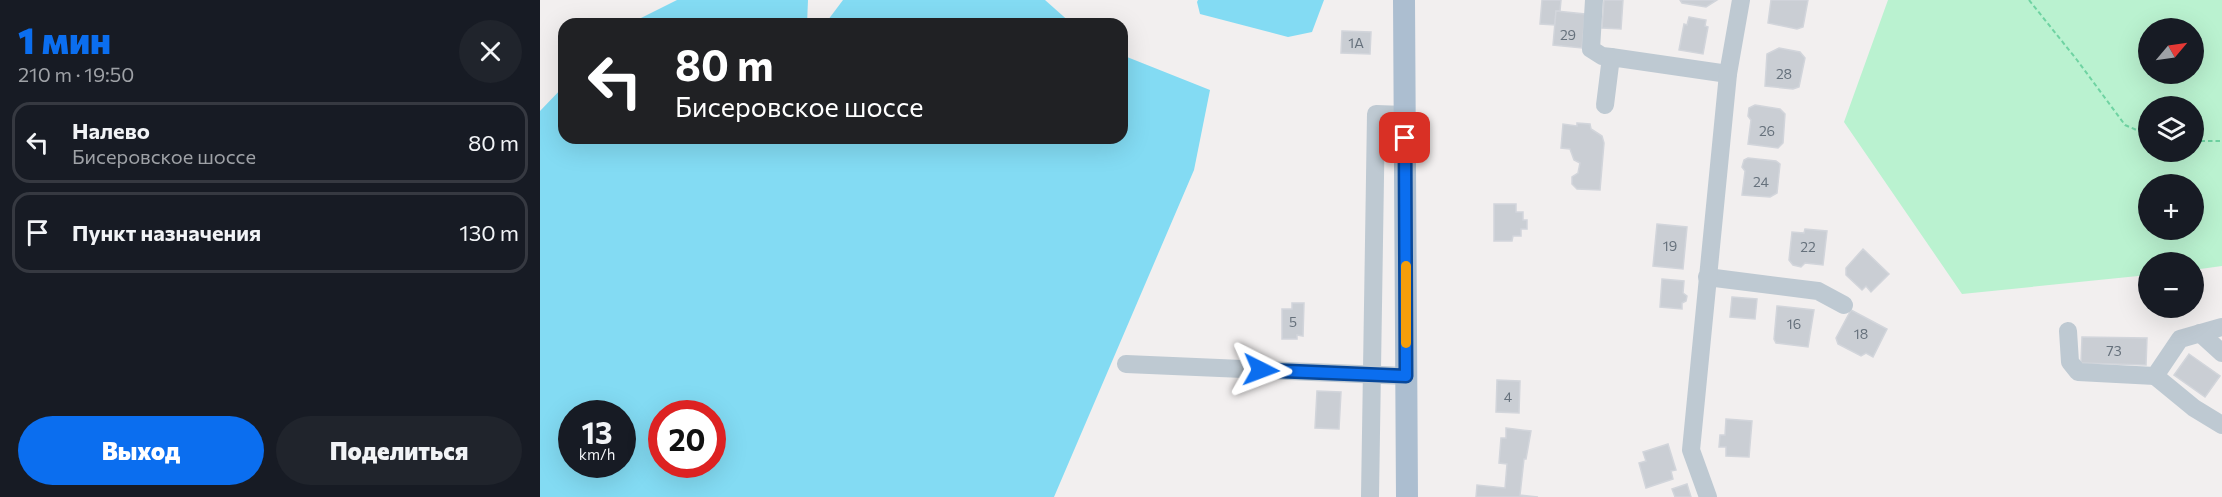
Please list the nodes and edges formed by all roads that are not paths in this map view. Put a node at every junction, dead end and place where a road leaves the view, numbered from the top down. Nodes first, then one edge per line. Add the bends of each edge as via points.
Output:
1 (1404, 0) edge
2 (1594, 0) edge
3 (1742, 0) edge
4 (1611, 57) junction
5 (1728, 74) junction
6 (1605, 105) dead end
7 (1405, 114) junction
8 (1707, 277) junction
9 (1844, 305) dead end
10 (2222, 327) edge
11 (2068, 331) dead end
12 (2200, 333) junction
13 (2222, 353) edge
14 (1126, 364) dead end
15 (1372, 376) junction
16 (1406, 376) junction
17 (2155, 376) junction
18 (2222, 426) edge
19 (1370, 497) edge
20 (1407, 497) edge
21 (1708, 497) edge

1 - 7 main road
2 - 4 lane via 1591,50
3 - 5 lane
4 - 5 lane
4 - 6 lane
5 - 8 lane
7 - 15 lane via 1376,114
7 - 16 main road
8 - 9 lane via 1818,291
8 - 21 lane via 1691,450
10 - 12 lane
11 - 17 lane via 2070,362 2078,372
12 - 13 lane
12 - 17 lane via 2180,339
14 - 15 lane
15 - 16 lane
15 - 19 lane
16 - 20 main road
17 - 18 lane

